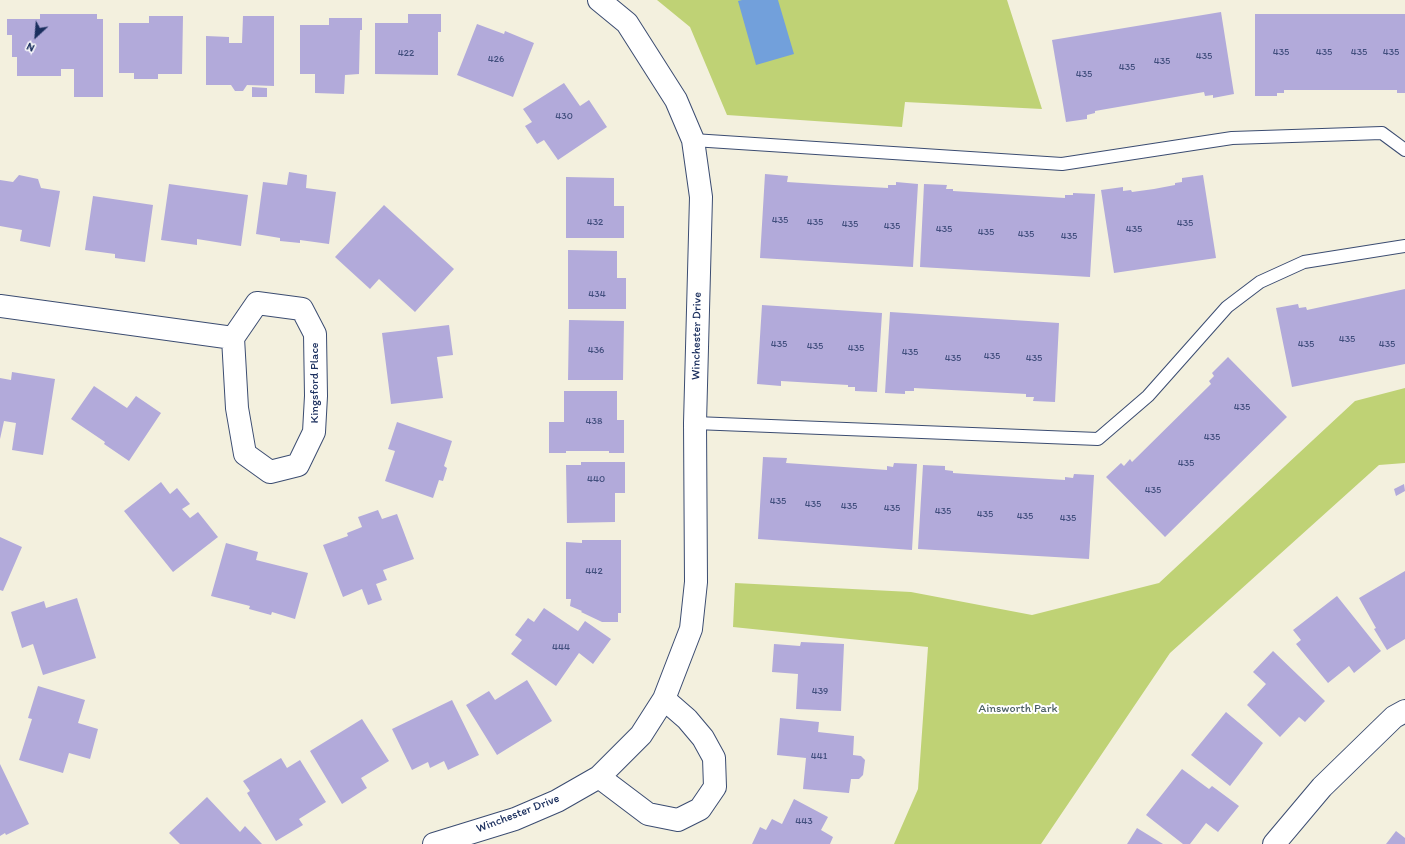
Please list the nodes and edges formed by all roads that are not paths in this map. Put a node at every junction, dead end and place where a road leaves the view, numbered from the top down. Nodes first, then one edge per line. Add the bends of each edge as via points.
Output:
1 (599, 0) edge
2 (693, 140) junction
3 (1405, 150) edge
4 (1405, 246) edge
5 (0, 306) edge
6 (233, 338) junction
7 (695, 423) junction
8 (664, 698) junction
9 (1405, 711) edge
10 (599, 777) junction
11 (434, 844) edge
12 (1274, 844) edge

1 - 2 street, Winchester Drive via 627,23 676,100
2 - 3 lane via 1062,164 1232,138 1382,133
2 - 7 street, Winchester Drive via 701,197
4 - 7 lane via 1304,262 1260,282 1227,307 1148,396 1098,440
5 - 6 street
6 - 6 street, Kingsford Place via 237,408 245,454 270,472 298,465 314,432 316,396 315,334 302,308 257,303
7 - 8 street, Winchester Drive via 696,582 691,629
8 - 10 street, Winchester Drive via 641,735
8 - 10 street via 703,738 714,758 715,787 700,809 678,820 648,814
9 - 12 street via 1394,717 1322,787
10 - 11 street, Winchester Drive via 557,801 522,816

